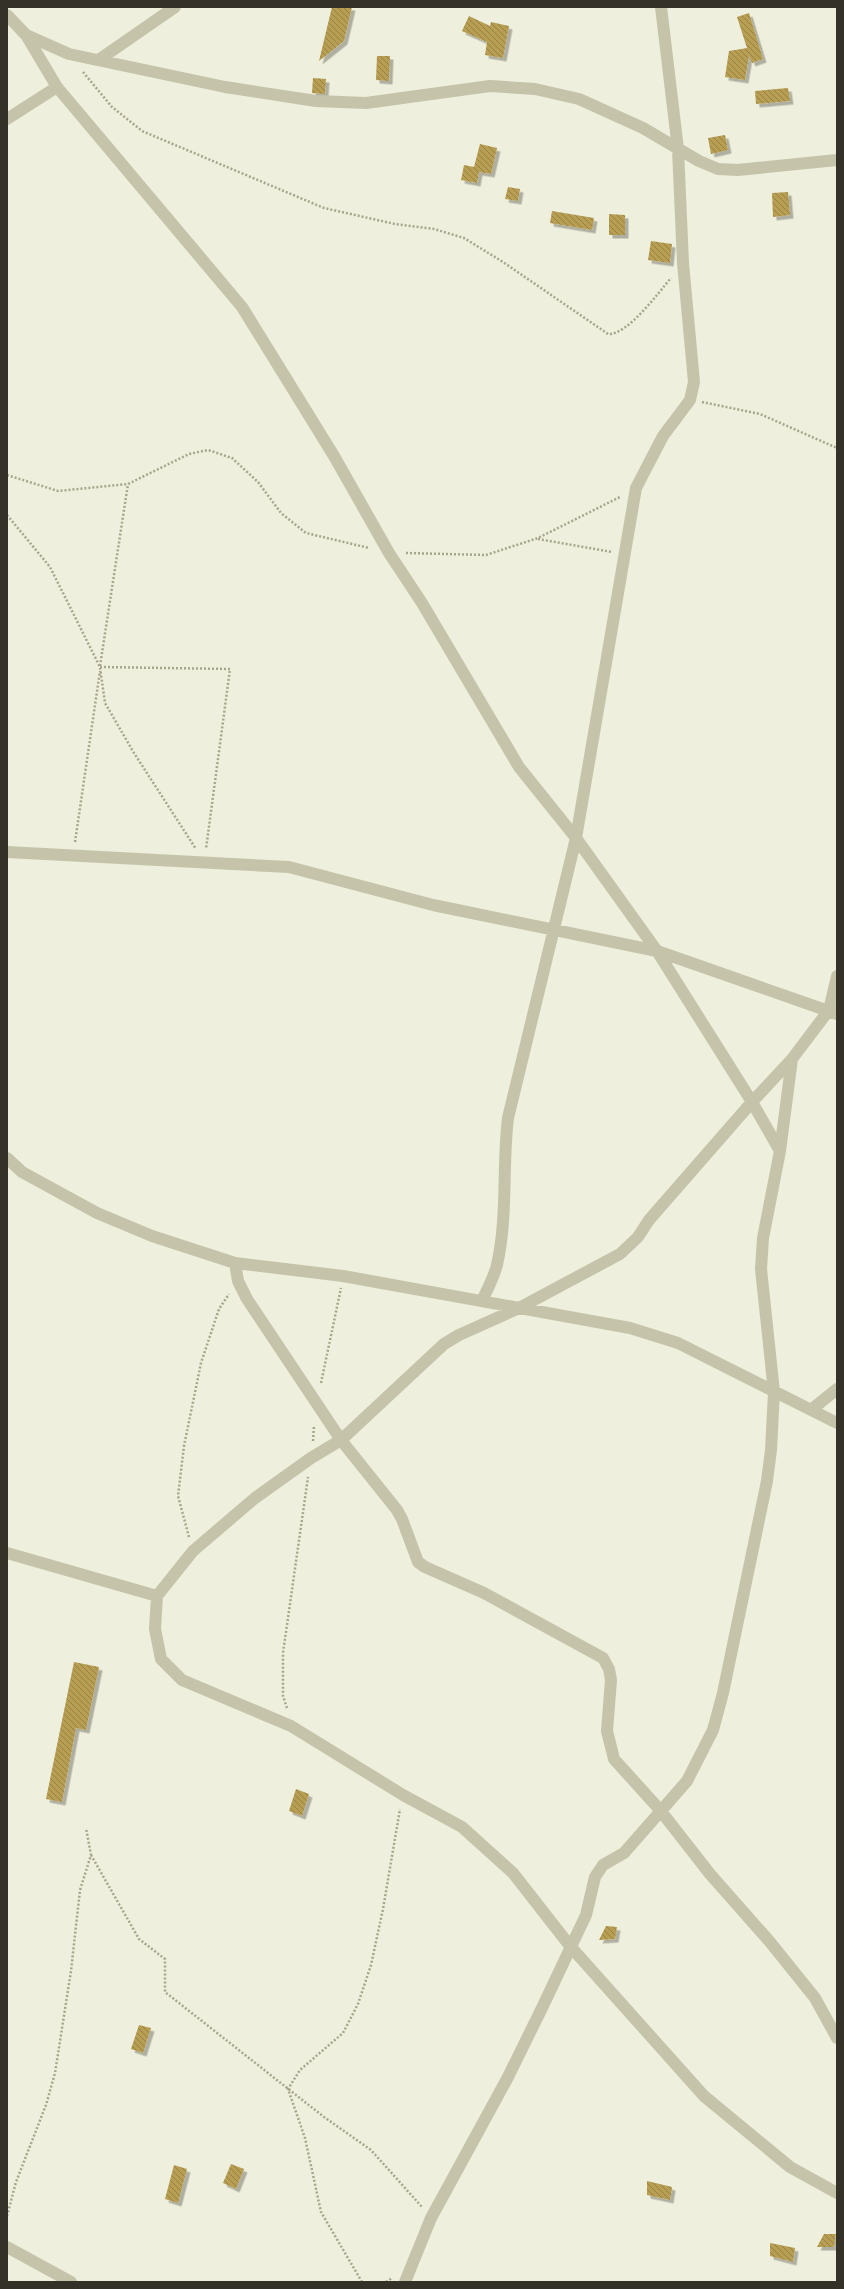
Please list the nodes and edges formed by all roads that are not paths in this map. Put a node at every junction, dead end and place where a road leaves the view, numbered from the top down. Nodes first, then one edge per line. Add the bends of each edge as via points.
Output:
1 (175, 7) edge
2 (661, 7) edge
3 (7, 15) edge
4 (26, 35) junction
5 (100, 59) junction
6 (57, 87) junction
7 (7, 119) edge
8 (678, 149) junction
9 (837, 160) edge
10 (576, 838) junction
11 (7, 852) edge
12 (552, 930) junction
13 (657, 951) junction
14 (837, 976) edge
15 (833, 1012) edge
16 (792, 1059) junction
17 (752, 1102) junction
18 (780, 1151) junction
19 (7, 1158) edge
20 (235, 1263) junction
21 (482, 1301) junction
22 (520, 1308) junction
23 (837, 1389) edge
24 (774, 1392) junction
25 (811, 1410) junction
26 (837, 1423) edge
27 (340, 1440) junction
28 (7, 1553) edge
29 (157, 1596) junction
30 (660, 1810) junction
31 (570, 1946) junction
32 (837, 2038) edge
33 (837, 2193) edge
34 (7, 2247) edge
35 (71, 2282) edge
36 (405, 2282) edge

1 - 5 street
2 - 8 street
3 - 4 street
4 - 5 street via 69,54
4 - 6 street
5 - 8 street via 225,87 316,101 366,103 490,86 535,89 579,100 643,128
6 - 7 street
6 - 10 street via 242,307 519,767
8 - 9 street via 718,169 738,170
8 - 10 street via 683,263 694,382 690,400 663,436 636,488
10 - 12 street
10 - 13 street
11 - 12 street via 289,867 433,905
12 - 13 street
12 - 21 street via 508,1118 504,1150 506,1184 503,1228 497,1266
13 - 15 street
13 - 17 street
14 - 15 street
15 - 16 street
16 - 17 street
16 - 18 street
17 - 18 street
17 - 22 street via 649,1220 638,1237 620,1254
18 - 24 street via 763,1238 761,1269
19 - 20 street via 22,1172 97,1213 152,1236
20 - 21 street via 343,1276
20 - 27 street via 238,1281
21 - 22 street
22 - 24 street via 630,1328 678,1343
22 - 27 street via 458,1334 444,1344
23 - 25 street
24 - 25 street
24 - 30 street via 767,1481 713,1730 687,1781
25 - 26 street
27 - 29 street via 255,1498 193,1551
27 - 30 street via 397,1510 418,1562 484,1593 603,1658 611,1680 607,1731 609,1746 614,1759
28 - 29 street
29 - 31 street via 155,1629 161,1658 182,1680 291,1726 462,1828 513,1873
30 - 31 street via 624,1853 603,1865 595,1876 586,1915
30 - 32 street via 710,1874 815,1998
31 - 33 street via 704,2096 790,2167
31 - 36 street via 507,2079 432,2218
34 - 35 street

